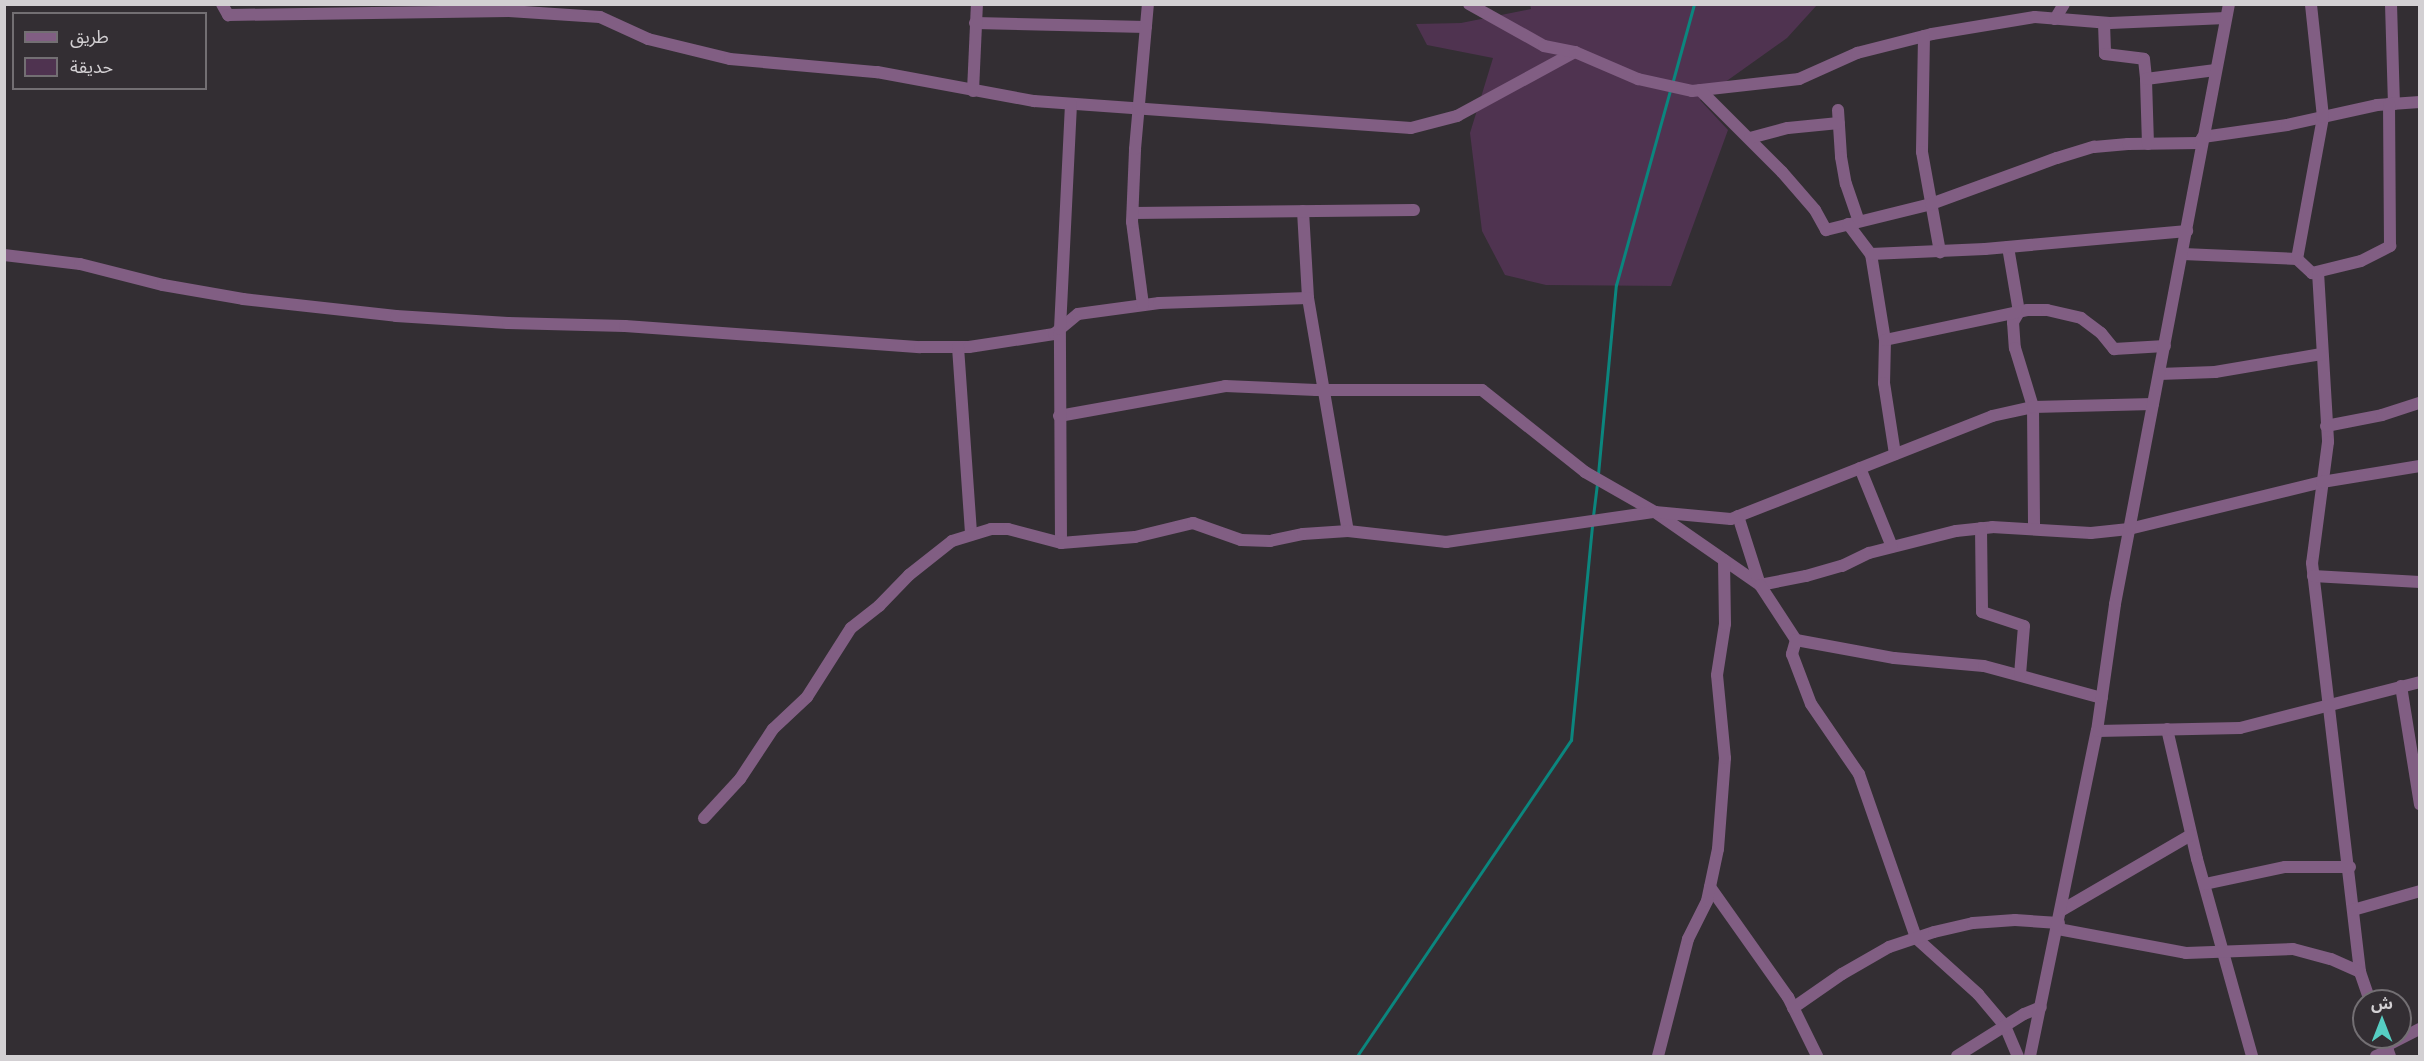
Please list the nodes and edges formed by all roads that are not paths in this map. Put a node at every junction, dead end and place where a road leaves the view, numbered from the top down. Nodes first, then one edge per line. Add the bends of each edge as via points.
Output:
1 (222, 4) edge
2 (976, 4) edge
3 (1148, 4) edge
4 (1468, 4) edge
5 (2064, 4) edge
6 (2229, 4) edge
7 (2311, 4) edge
8 (2391, 4) edge
9 (2226, 18) junction
10 (2055, 19) junction
11 (2104, 22) junction
12 (975, 23) junction
13 (1146, 27) junction
14 (1924, 36) junction
15 (1575, 52) junction
16 (2215, 70) junction
17 (2146, 79) junction
18 (1700, 90) junction
19 (973, 91) junction
20 (2420, 102) edge
21 (1071, 104) junction
22 (2392, 104) junction
23 (1140, 110) junction
24 (1838, 110) dead end
25 (2323, 117) junction
26 (1839, 123) junction
27 (2203, 137) junction
28 (1750, 138) junction
29 (2148, 144) junction
30 (1931, 204) junction
31 (1414, 210) dead end
32 (1303, 212) junction
33 (1133, 213) junction
34 (1853, 223) junction
35 (2187, 231) junction
36 (2008, 247) junction
37 (1940, 252) junction
38 (1871, 254) junction
39 (2183, 254) junction
40 (4, 255) edge
41 (2298, 259) junction
42 (2318, 272) junction
43 (1308, 298) junction
44 (1143, 305) junction
45 (2019, 312) junction
46 (1060, 329) junction
47 (1885, 340) junction
48 (2165, 346) junction
49 (958, 347) junction
50 (2321, 354) junction
51 (2159, 374) junction
52 (1323, 390) junction
53 (2420, 403) edge
54 (2153, 404) junction
55 (2033, 407) junction
56 (1059, 416) junction
57 (2326, 426) junction
58 (1895, 454) junction
59 (2420, 466) edge
60 (1860, 468) junction
61 (2322, 482) junction
62 (1655, 512) junction
63 (1738, 516) junction
64 (1981, 528) junction
65 (2034, 529) junction
66 (2129, 529) junction
67 (1348, 531) junction
68 (971, 535) junction
69 (1061, 543) junction
70 (1892, 547) junction
71 (1724, 560) junction
72 (2313, 576) junction
73 (2420, 582) edge
74 (1760, 585) junction
75 (1796, 640) junction
76 (2019, 675) junction
77 (2420, 682) edge
78 (2401, 686) junction
79 (2102, 698) junction
80 (2327, 706) junction
81 (2167, 729) junction
82 (2097, 731) junction
83 (2420, 804) edge
84 (704, 818) dead end
85 (2191, 835) junction
86 (2350, 867) junction
87 (2205, 884) junction
88 (1710, 887) junction
89 (2420, 891) edge
90 (2062, 910) junction
91 (2354, 910) junction
92 (2058, 926) junction
93 (1916, 938) junction
94 (2221, 951) junction
95 (2360, 972) junction
96 (2366, 989) edge
97 (2041, 1007) junction
98 (1793, 1008) junction
99 (2005, 1026) junction
100 (1658, 1056) edge
101 (1817, 1056) edge
102 (1957, 1056) edge
103 (2018, 1056) edge
104 (2030, 1056) edge
105 (2252, 1056) edge

1 - 19 street via 228,15 509,11 600,17 648,39 729,59 876,72
2 - 12 street
3 - 13 street
4 - 15 street via 1544,46
5 - 10 street
6 - 9 street
7 - 25 street
8 - 22 street
9 - 11 street
9 - 16 street
10 - 11 street
10 - 14 street via 2035,17
11 - 17 street via 2105,54 2144,59
12 - 13 street
12 - 19 street
13 - 23 street
14 - 18 street via 1857,53 1799,79
14 - 30 street via 1922,153
15 - 18 street via 1638,79
15 - 23 street via 1457,116 1411,128
16 - 17 street
16 - 27 street
17 - 29 street
18 - 28 street
19 - 21 street
20 - 22 street
21 - 23 street
21 - 46 street
22 - 25 street
22 - 42 street via 2390,246 2361,261
23 - 33 street
24 - 26 street
25 - 27 street
25 - 41 street
26 - 28 street via 1788,128
26 - 34 street
27 - 29 street via 2199,144
27 - 35 street
28 - 34 street via 1815,210 1826,230
29 - 30 street via 2094,147
30 - 34 street
30 - 37 street
31 - 32 street
32 - 33 street
32 - 43 street
33 - 44 street
34 - 38 street
35 - 36 street
35 - 39 street
36 - 37 street
36 - 45 street
37 - 38 street
38 - 47 street
39 - 41 street
39 - 48 street
40 - 49 street via 80,264 163,285 243,299 396,316
41 - 42 street via 2312,273
42 - 50 street
43 - 44 street
43 - 52 street
44 - 46 street via 1078,314
45 - 47 street
45 - 48 street via 2047,310 2081,318 2114,349
45 - 55 street via 2013,322 2015,348
46 - 49 street via 1054,334
46 - 56 street
47 - 58 street via 1884,383
48 - 51 street
49 - 68 street
50 - 51 street via 2226,370
50 - 57 street
51 - 54 street
52 - 56 street via 1225,386
52 - 62 street via 1482,390 1585,472
52 - 67 street
53 - 57 street
54 - 55 street
54 - 66 street
55 - 58 street via 1992,416
55 - 65 street
56 - 69 street
57 - 61 street via 2328,442
58 - 60 street
59 - 61 street
60 - 63 street
60 - 70 street
61 - 66 street
61 - 72 street
62 - 63 street via 1731,519
62 - 67 street via 1446,542
62 - 71 street
63 - 74 street
64 - 65 street
64 - 70 street
64 - 76 street via 1982,612 2024,626
65 - 66 street via 2091,533
66 - 79 street
67 - 69 street via 1270,541 1241,540 1193,523 1135,537
68 - 69 street via 1008,529
68 - 84 street via 952,541 851,627 807,697 772,729 740,779
70 - 74 street via 1842,566
71 - 74 street
71 - 88 street via 1725,624 1717,675 1725,758 1718,849
72 - 73 street
72 - 80 street
74 - 75 street
75 - 76 street via 1894,657 1984,666
75 - 93 street via 1792,654 1811,704 1862,779
76 - 79 street
77 - 78 street
78 - 80 street
78 - 83 street
79 - 82 street
80 - 81 street via 2240,728
80 - 86 street
81 - 82 street
81 - 85 street
82 - 90 street
85 - 87 street
85 - 90 street
86 - 87 street via 2285,867
86 - 91 street
87 - 94 street
88 - 98 street
88 - 100 street via 1688,939
89 - 91 street
90 - 92 street
91 - 95 street
92 - 93 street via 2015,920 1972,923
92 - 94 street via 2186,953
92 - 97 street
93 - 98 street via 1889,947 1851,968
93 - 99 street via 1978,994
94 - 95 street via 2293,949
94 - 105 street
95 - 96 street
97 - 99 street
97 - 104 street
98 - 101 street
99 - 102 street
99 - 103 street

